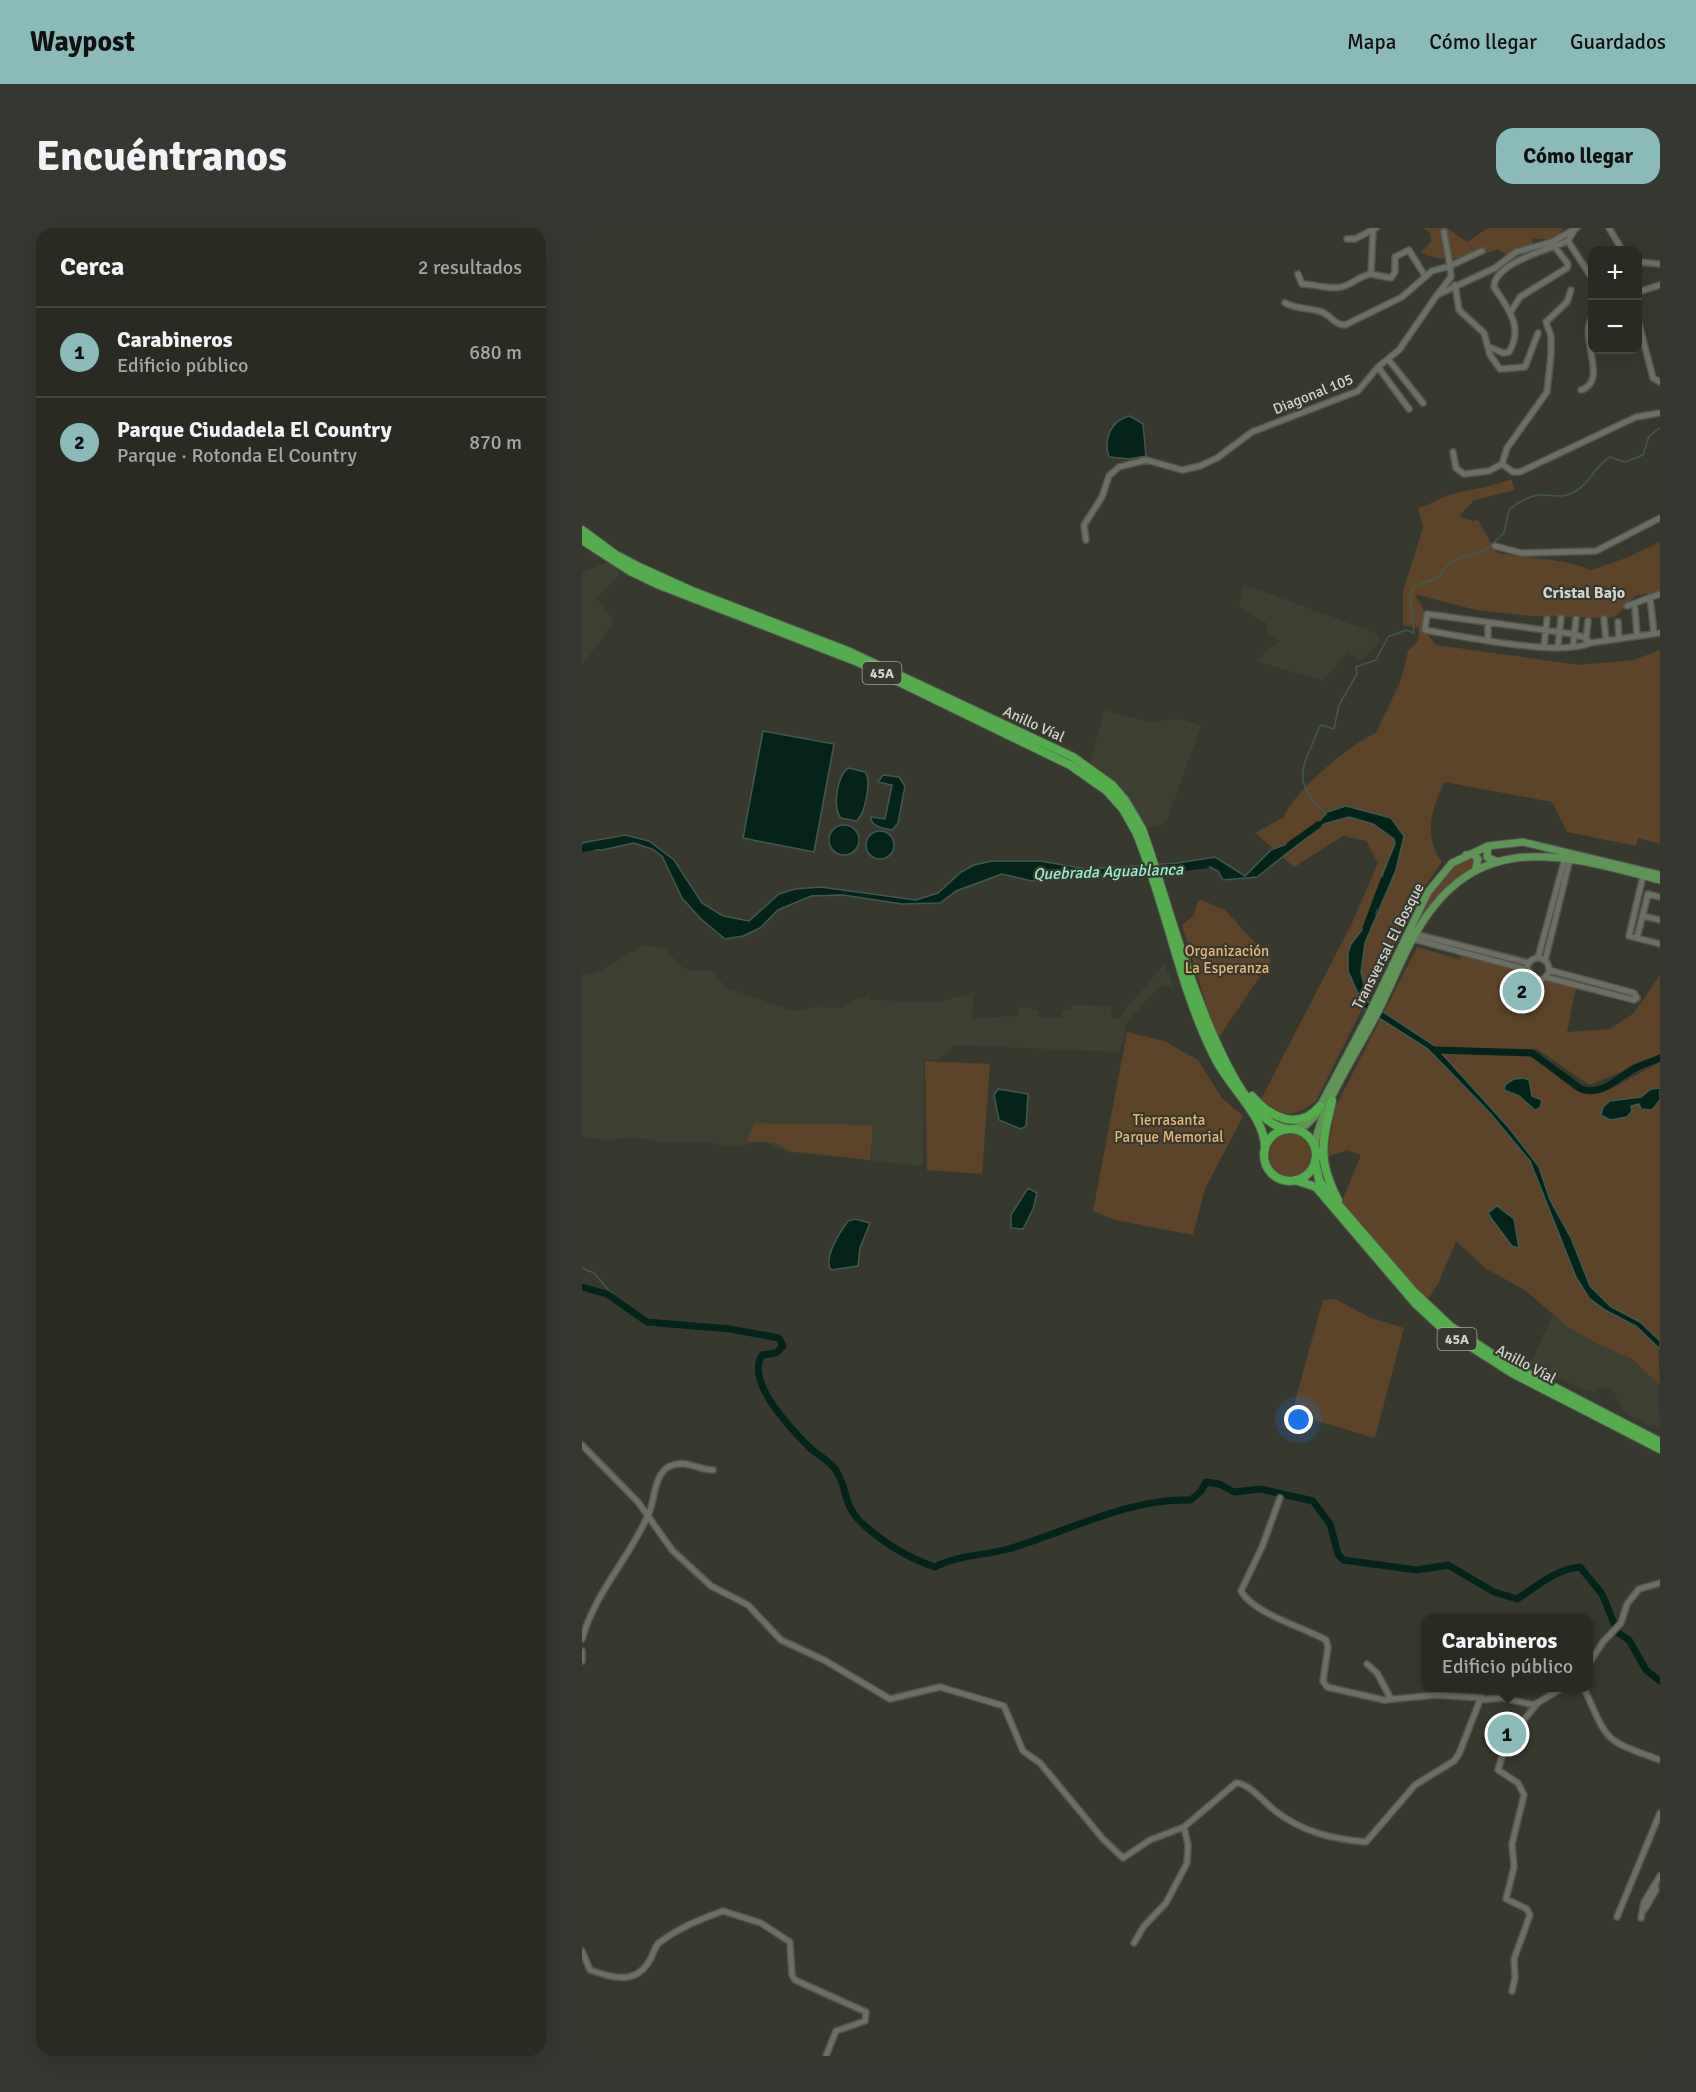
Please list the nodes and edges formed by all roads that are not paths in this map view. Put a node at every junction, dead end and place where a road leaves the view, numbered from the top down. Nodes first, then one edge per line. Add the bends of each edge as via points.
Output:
1 (1609, 228) edge
2 (1576, 229) edge
3 (1374, 230) edge
4 (1444, 232) dead end
5 (1347, 239) dead end
6 (1568, 241) junction
7 (1620, 246) edge
8 (1556, 247) junction
9 (1482, 251) dead end
10 (1642, 262) edge
11 (1660, 264) edge
12 (1450, 266) junction
13 (1588, 272) edge
14 (1299, 274) dead end
15 (1371, 274) junction
16 (1425, 276) junction
17 (1455, 285) junction
18 (1660, 285) edge
19 (1571, 290) dead end
20 (1642, 291) edge
21 (1437, 296) junction
22 (1285, 303) dead end
23 (1510, 313) junction
24 (1540, 318) dead end
25 (1546, 322) junction
26 (1538, 333) dead end
27 (1642, 335) edge
28 (1489, 347) junction
29 (1591, 354) edge
30 (1388, 359) junction
31 (1378, 367) junction
32 (1660, 382) edge
33 (1581, 390) dead end
34 (1422, 403) dead end
35 (1409, 409) dead end
36 (1660, 413) edge
37 (1453, 452) dead end
38 (1502, 464) junction
39 (1660, 518) edge
40 (582, 530) edge
41 (582, 540) edge
42 (1086, 540) dead end
43 (1495, 546) dead end
44 (1660, 594) edge
45 (1650, 597) junction
46 (1627, 606) dead end
47 (1635, 608) dead end
48 (1561, 618) dead end
49 (1547, 619) dead end
50 (1576, 619) dead end
51 (1604, 619) dead end
52 (1588, 621) dead end
53 (1618, 622) dead end
54 (1488, 623) junction
55 (1546, 632) junction
56 (1560, 633) junction
57 (1573, 634) junction
58 (1657, 634) edge
59 (1637, 636) junction
60 (1619, 639) junction
61 (1606, 640) junction
62 (1488, 641) junction
63 (1588, 642) junction
64 (1558, 645) junction
65 (1544, 646) junction
66 (1573, 646) junction
67 (1488, 846) junction
68 (1148, 853) junction
69 (1466, 855) junction
70 (1568, 858) junction
71 (1498, 862) junction
72 (1475, 871) junction
73 (1155, 875) junction
74 (1660, 875) edge
75 (1643, 876) junction
76 (1660, 880) edge
77 (1660, 897) edge
78 (1643, 916) junction
79 (1660, 920) edge
80 (1414, 936) junction
81 (1637, 938) junction
82 (1660, 944) edge
83 (1538, 958) junction
84 (1545, 961) junction
85 (1529, 963) junction
86 (1527, 970) junction
87 (1549, 970) junction
88 (1545, 977) junction
89 (1379, 1002) junction
90 (1371, 1017) junction
91 (1240, 1086) junction
92 (1332, 1101) junction
93 (1320, 1106) junction
94 (1290, 1129) junction
95 (1265, 1149) junction
96 (1315, 1149) junction
97 (1315, 1161) junction
98 (1295, 1180) junction
99 (1349, 1217) junction
100 (1660, 1442) edge
101 (582, 1445) edge
102 (1660, 1449) edge
103 (713, 1470) dead end
104 (1280, 1498) dead end
105 (647, 1517) junction
106 (1660, 1583) edge
107 (582, 1639) edge
108 (582, 1651) edge
109 (1593, 1657) edge
110 (582, 1661) edge
111 (1367, 1664) dead end
112 (1556, 1692) edge
113 (1586, 1692) edge
114 (1482, 1698) junction
115 (1391, 1699) junction
116 (1538, 1703) junction
117 (1660, 1760) edge
118 (1660, 1813) edge
119 (1184, 1827) junction
120 (1660, 1876) edge
121 (1617, 1917) dead end
122 (1641, 1918) dead end
123 (1134, 1943) dead end
124 (582, 1951) edge
125 (1512, 1991) dead end
126 (826, 2056) edge

1 - 7 street
2 - 6 street
2 - 17 street, Diagonal 105 via 1552,242 1516,252 1495,268
3 - 5 street
3 - 15 street
4 - 12 street
6 - 8 street
6 - 13 street
8 - 23 street via 1567,268 1520,297
8 - 23 street via 1529,254 1498,276 1494,287
9 - 12 street
10 - 11 street
12 - 16 street
12 - 21 street via 1451,277
14 - 15 street via 1300,283 1338,288
15 - 16 street via 1391,278 1395,257 1409,250
16 - 22 street via 1402,297 1346,325 1336,324 1323,312 1297,309
17 - 21 street, Diagonal 105
17 - 28 street via 1460,310 1484,333
18 - 20 street
19 - 25 street via 1567,302
21 - 30 street, Diagonal 105 via 1399,350
23 - 28 street via 1517,327 1510,351 1503,353
24 - 25 street
25 - 38 street via 1551,336 1550,384 1507,448
26 - 28 street via 1524,367 1499,368
27 - 32 street via 1653,378
29 - 33 street via 1594,379
30 - 31 street, Diagonal 105
30 - 34 street
31 - 35 street
31 - 42 street, Diagonal 105 via 1358,391 1252,432 1200,466 1182,470 1146,460 1114,470 1084,525
36 - 38 street via 1636,417 1520,472
37 - 38 street via 1456,468 1464,474 1489,471
39 - 43 street via 1596,551 1521,554
40 - 68 highway, Anillo Víal / 45A via 639,567 850,652 1081,761 1125,800 1142,829
41 - 68 highway, Anillo Víal / 45A via 657,584 867,667 1081,771 1101,785 1123,809
44 - 45 street
45 - 46 street
45 - 58 street
47 - 59 street
48 - 56 street
49 - 55 street
50 - 57 street
51 - 61 street
52 - 63 street
53 - 60 street
54 - 55 street
54 - 62 street
54 - 62 street via 1427,614 1425,630
55 - 56 street
55 - 65 street
56 - 57 street
56 - 64 street
57 - 63 street
57 - 66 street
58 - 59 street
59 - 60 street
60 - 61 street
61 - 63 street
62 - 65 street
63 - 66 street
64 - 65 street
64 - 66 street
67 - 69 main road, Transversal El Bosque
67 - 71 main road via 1488,857
67 - 74 main road, Transversal El Bosque via 1535,843
68 - 73 highway, Anillo Víal / 45A
69 - 72 main road via 1477,857
69 - 89 main road, Transversal El Bosque via 1442,873 1428,892
70 - 71 main road, Transversal El Bosque via 1534,855
70 - 75 main road, Transversal El Bosque
70 - 83 street
70 - 84 street
71 - 72 main road, Transversal El Bosque
72 - 80 main road, Transversal El Bosque via 1442,897
73 - 91 highway, Anillo Víal / 45A via 1210,1035
73 - 95 highway, Anillo Víal / 45A via 1207,1042 1230,1084 1260,1124
75 - 76 main road, Transversal El Bosque
75 - 81 street via 1629,936
77 - 78 street via 1648,894
78 - 79 street
78 - 81 street
80 - 85 street
80 - 86 street
80 - 89 main road, Transversal El Bosque
81 - 82 street
83 - 84 street
83 - 85 street
84 - 87 street
85 - 86 street
86 - 88 street via 1536,979
87 - 88 street
87 - 88 street via 1634,993 1637,998
89 - 90 main road, Transversal El Bosque
90 - 92 main road, Transversal El Bosque
90 - 93 main road, Transversal El Bosque
91 - 93 highway via 1278,1118 1299,1119
91 - 94 highway, Anillo Víal / 45A via 1265,1120
92 - 96 main road, Transversal El Bosque via 1317,1132
92 - 99 highway via 1323,1131 1322,1155 1329,1180
93 - 94 main road, Transversal El Bosque via 1311,1121
94 - 95 highway via 1273,1135
94 - 96 highway via 1307,1136
95 - 98 highway via 1266,1163 1272,1172 1281,1179
96 - 97 highway
97 - 98 highway via 1307,1174
97 - 99 highway, Anillo Víal / 45A via 1321,1184
98 - 102 highway, Anillo Víal / 45A via 1318,1190 1415,1303 1451,1335 1512,1373
99 - 100 highway, Anillo Víal / 45A via 1427,1306 1464,1337
101 - 105 street via 638,1502
103 - 105 street via 690,1464 668,1468 659,1479
104 - 115 street via 1241,1591 1259,1607 1326,1640 1323,1681 1327,1687
105 - 107 street via 596,1601
105 - 119 street via 672,1550 698,1575 722,1594 748,1605 781,1641 824,1660 887,1698 940,1687 1004,1706 1023,1751 1040,1763 1122,1857 1154,1838
106 - 109 street via 1639,1589 1627,1604 1621,1623
108 - 110 street
111 - 115 street via 1377,1672
112 - 116 street
113 - 117 street via 1606,1736
114 - 115 street via 1436,1695
114 - 116 street via 1514,1700 1529,1706
114 - 119 street via 1460,1754 1415,1785 1366,1842 1309,1832 1285,1819 1241,1783 1233,1784
116 - 125 street via 1507,1740 1498,1770 1518,1783 1524,1795 1512,1844 1514,1867 1506,1899 1530,1915 1514,1959
118 - 121 street
119 - 123 street via 1187,1863 1162,1908
120 - 122 street via 1644,1902
124 - 126 street via 590,1970 630,1978 641,1973 658,1943 691,1921 706,1920 723,1911 761,1923 790,1942 795,1980 866,2012 865,2021 836,2031

